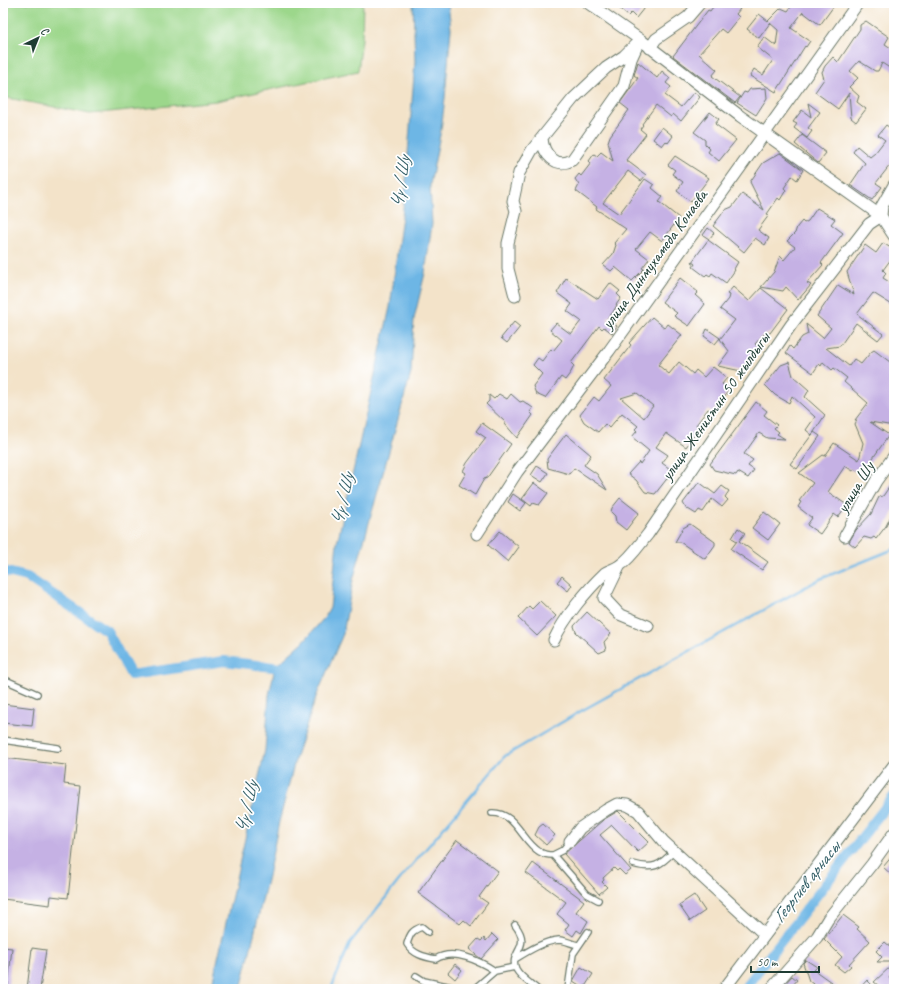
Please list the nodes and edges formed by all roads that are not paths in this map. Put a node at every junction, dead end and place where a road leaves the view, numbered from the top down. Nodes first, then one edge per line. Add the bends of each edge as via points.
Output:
1 (588, 3) edge
2 (700, 3) edge
3 (858, 3) edge
4 (646, 44) junction
5 (765, 133) junction
6 (542, 138) junction
7 (894, 185) edge
8 (881, 216) junction
9 (894, 236) edge
10 (515, 296) dead end
11 (894, 456) edge
12 (478, 534) dead end
13 (845, 536) dead end
14 (619, 566) junction
15 (648, 626) dead end
16 (554, 640) dead end
17 (3, 679) edge
18 (37, 694) dead end
19 (3, 740) edge
20 (58, 748) dead end
21 (894, 765) edge
22 (492, 813) dead end
23 (894, 833) edge
24 (570, 841) joint
25 (674, 851) junction
26 (552, 855) junction
27 (633, 864) dead end
28 (598, 900) dead end
29 (515, 925) dead end
30 (428, 932) dead end
31 (588, 932) dead end
32 (765, 935) junction
33 (578, 946) junction
34 (515, 960) junction
35 (516, 967) junction
36 (495, 971) junction
37 (416, 976) dead end
38 (461, 989) edge
39 (474, 989) edge
40 (537, 989) edge
41 (568, 989) edge
42 (724, 989) edge
43 (770, 989) edge

1 - 4 street
2 - 4 street via 688,17
3 - 5 street, улица Динмухамеда Конаева
4 - 5 street
4 - 6 street via 635,44 624,56 606,68 573,99
4 - 6 street via 635,50 624,86 572,160 561,164 550,157 542,146
5 - 8 street
5 - 12 street, улица Динмухамеда Конаева via 609,351 517,472
6 - 10 street via 525,160 515,186 513,200 516,211 508,243 508,269
7 - 8 street via 882,206
8 - 9 street
8 - 14 street, улица Женистин 50 жылдыгы via 869,224 791,325 648,534
11 - 13 street, улица Шу via 876,481
14 - 15 street via 604,598 619,614
14 - 16 street, улица Женистин 50 жылдыгы via 598,580 569,615
17 - 18 lane
19 - 20 lane
21 - 32 street
22 - 26 lane via 499,813 508,818 540,853
23 - 43 street via 817,936
24 - 25 street via 580,828 617,804 627,805 638,811
24 - 26 lane via 563,850
25 - 27 lane via 661,863 647,868
25 - 32 street
26 - 28 lane via 587,894
29 - 34 lane via 523,939
30 - 36 lane via 422,927 410,933 407,944 411,951 436,958 451,954 482,962
31 - 33 lane
32 - 42 street
33 - 34 lane via 560,940 549,942
33 - 41 lane via 573,954
34 - 35 lane
35 - 36 lane
35 - 40 lane
36 - 39 lane
37 - 38 lane via 424,981

